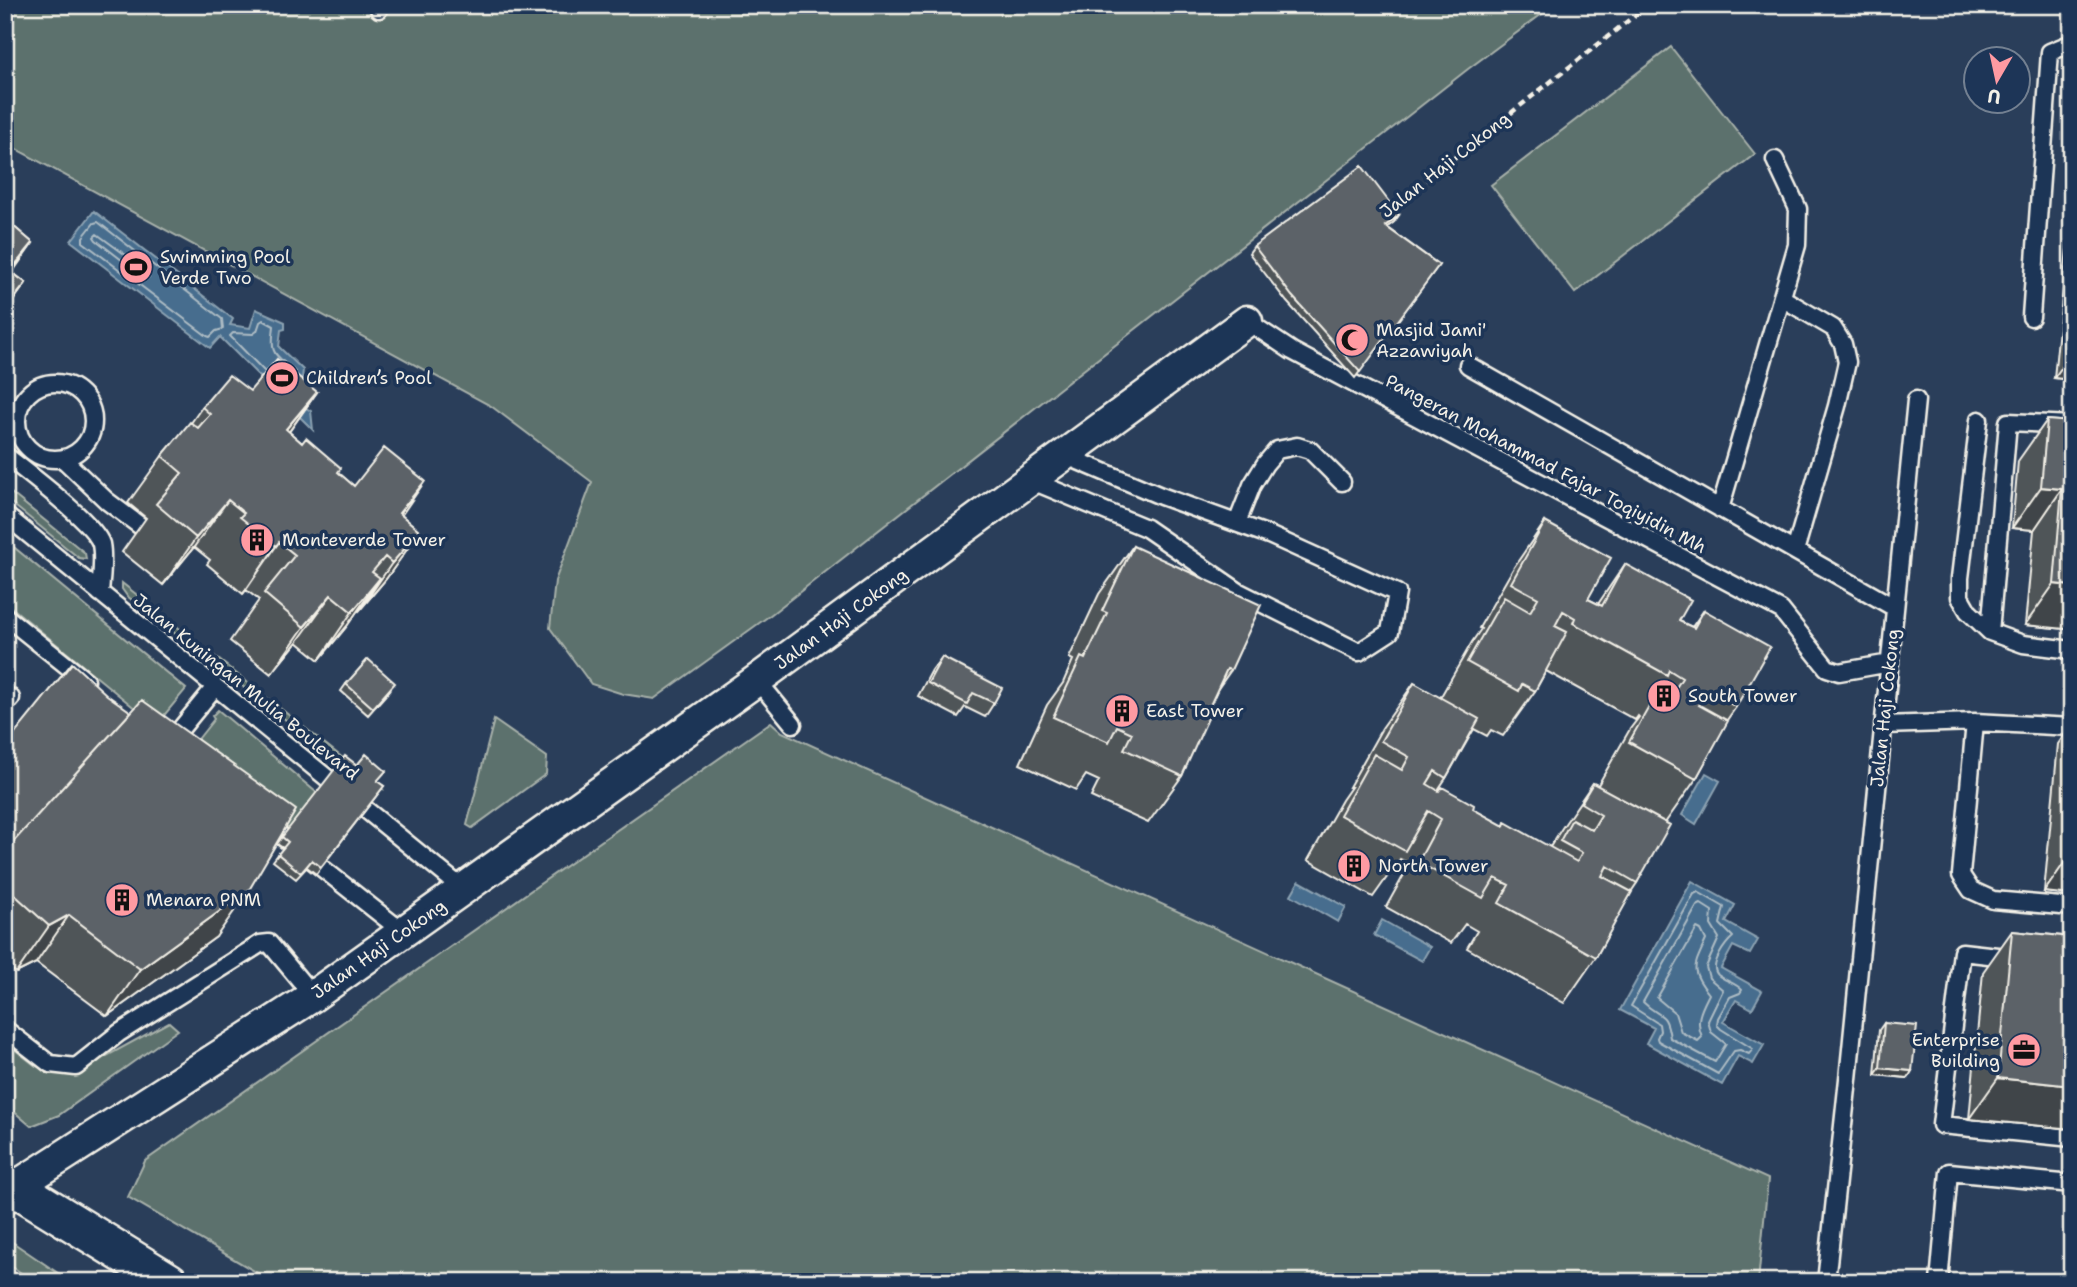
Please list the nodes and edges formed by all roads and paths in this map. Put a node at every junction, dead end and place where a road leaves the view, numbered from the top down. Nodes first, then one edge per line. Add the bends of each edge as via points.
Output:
1 (1648, 5) edge
2 (2072, 43) edge
3 (1775, 160) dead end
4 (1388, 210) edge
5 (1782, 298) junction
6 (2031, 317) dead end
7 (1247, 321) joint
8 (1468, 365) dead end
9 (1916, 400) dead end
10 (1979, 420) dead end
11 (11, 422) edge
12 (2072, 425) edge
13 (5, 449) edge
14 (33, 452) junction
15 (5, 455) edge
16 (1063, 455) junction
17 (63, 459) junction
18 (1030, 480) junction
19 (1342, 482) dead end
20 (43, 486) junction
21 (1720, 509) junction
22 (5, 515) edge
23 (1237, 523) junction
24 (142, 528) dead end
25 (1795, 551) junction
26 (100, 593) junction
27 (1895, 608) junction
28 (5, 617) edge
29 (1990, 632) junction
30 (2072, 650) edge
31 (1890, 663) junction
32 (757, 680) junction
33 (215, 687) junction
34 (97, 690) edge
35 (5, 694) edge
36 (5, 705) edge
37 (1975, 722) junction
38 (793, 724) dead end
39 (1883, 725) junction
40 (2072, 727) edge
41 (168, 745) edge
42 (251, 811) edge
43 (463, 889) junction
44 (2072, 907) edge
45 (403, 932) junction
46 (2031, 960) edge
47 (313, 996) junction
48 (5, 1028) edge
49 (2072, 1138) edge
50 (2072, 1184) edge
51 (8, 1187) edge
52 (169, 1282) edge
53 (1826, 1282) edge
54 (1939, 1282) edge

1 - 4 path, Jalan Haji Cokong
2 - 6 lane via 2050,52
3 - 5 lane via 1798,209 1797,245
5 - 21 lane
5 - 25 lane via 1833,328 1847,362
7 - 16 street, Jalan Haji Cokong
7 - 31 lane, Pangeran Mohammad Fajar Toqiyidin Mh via 1292,351 1781,610 1827,668 1839,672
8 - 21 lane, Jalan Haji Cokong
9 - 27 lane
10 - 29 lane via 1960,597
11 - 14 lane
11 - 17 lane via 22,401 41,385 54,383 78,390 92,410 94,423 85,446
12 - 29 lane via 2008,422
13 - 14 lane
14 - 17 lane via 51,460
14 - 20 lane
15 - 20 lane
16 - 18 street, Jalan Haji Cokong
16 - 23 lane
17 - 24 lane
18 - 23 lane via 1146,528 1239,592 1359,652 1390,632 1397,593
18 - 32 street, Jalan Haji Cokong
19 - 23 lane via 1310,450 1297,446 1278,450 1252,485
20 - 26 lane via 100,541
21 - 25 lane, Jalan Haji Cokong
22 - 26 lane, Jalan Kuningan Mulia Boulevard
25 - 27 lane, Jalan Haji Cokong
26 - 33 lane, Jalan Kuningan Mulia Boulevard
27 - 31 lane, Jalan Haji Cokong
28 - 34 lane
29 - 30 lane via 2023,644
31 - 39 lane, Jalan Haji Cokong
32 - 38 lane
32 - 43 street, Jalan Haji Cokong
33 - 41 lane
33 - 43 lane, Jalan Kuningan Mulia Boulevard
35 - 36 lane via 11,698
37 - 39 lane
37 - 40 lane
37 - 44 lane via 1961,875 1971,890 1993,900
39 - 53 lane, Jalan Haji Cokong
42 - 45 lane
43 - 45 street, Jalan Haji Cokong
45 - 47 street, Jalan Haji Cokong
46 - 49 lane via 1962,952 1941,1125
47 - 48 lane via 269,943 260,944 119,1033 76,1067 50,1064
47 - 51 street, Jalan Haji Cokong
50 - 54 lane via 1949,1172
51 - 52 street

